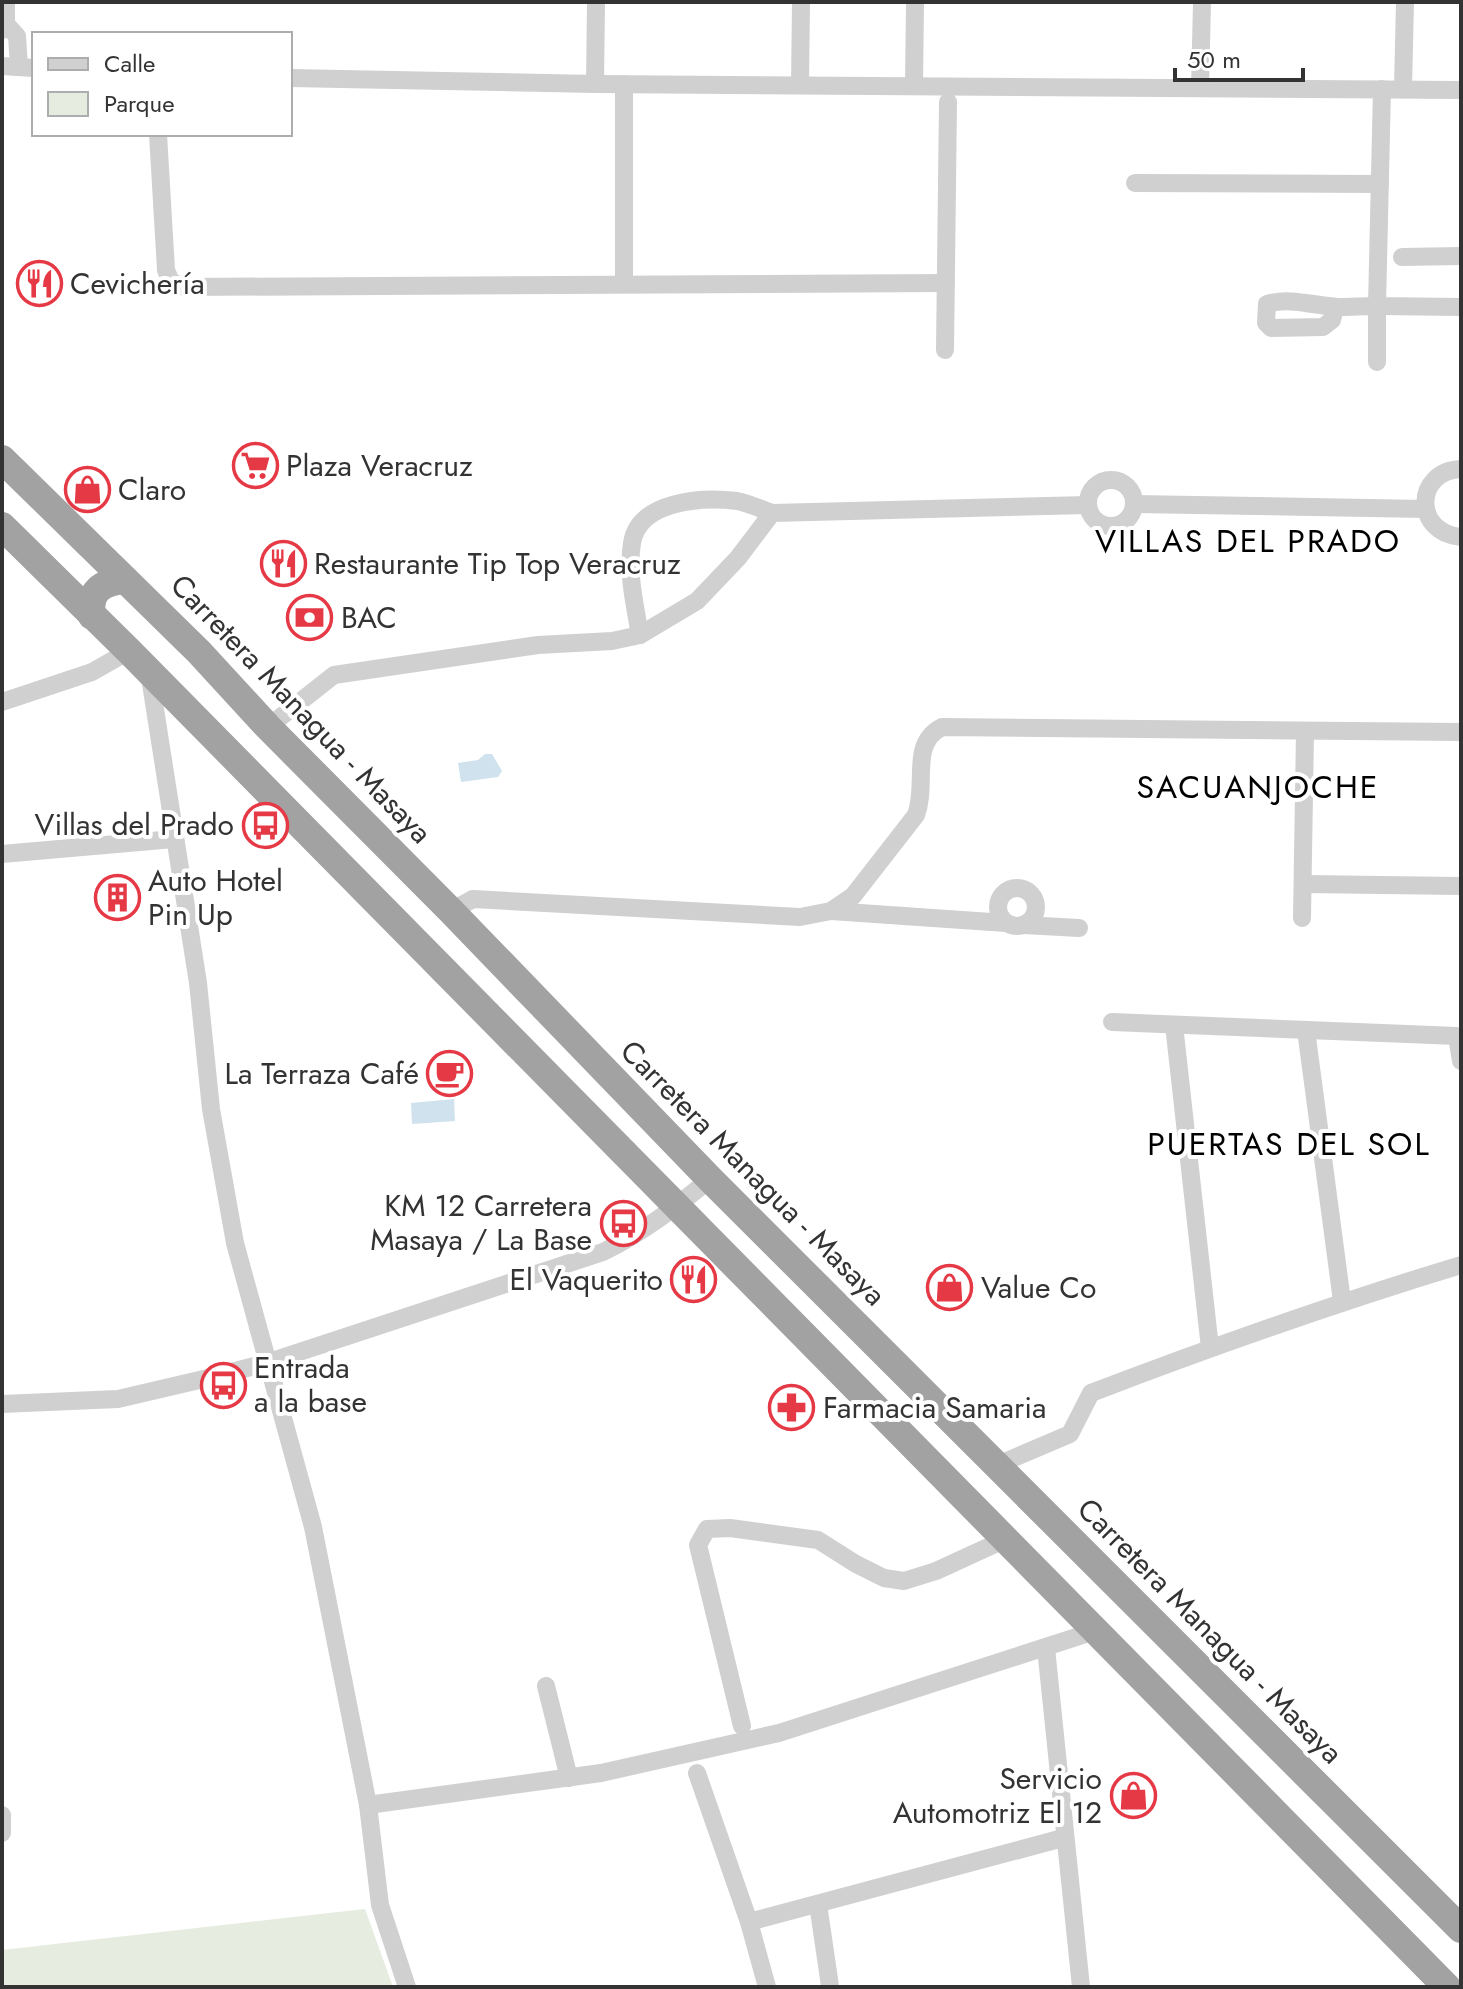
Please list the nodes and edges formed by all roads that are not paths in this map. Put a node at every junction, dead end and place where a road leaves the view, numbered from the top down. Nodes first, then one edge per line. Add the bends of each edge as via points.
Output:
1 (6, 2) edge
2 (596, 2) edge
3 (801, 2) edge
4 (915, 2) edge
5 (1202, 2) edge
6 (1405, 2) edge
7 (4, 27) edge
8 (18, 67) edge
9 (292, 78) edge
10 (595, 84) junction
11 (624, 84) junction
12 (800, 85) junction
13 (914, 85) junction
14 (1200, 88) junction
15 (1403, 88) junction
16 (1382, 89) junction
17 (1461, 90) edge
18 (948, 102) dead end
19 (158, 136) edge
20 (1135, 183) dead end
21 (1380, 184) junction
22 (1461, 256) edge
23 (1402, 257) dead end
24 (946, 283) junction
25 (624, 284) junction
26 (1377, 306) junction
27 (1335, 307) dead end
28 (1461, 307) edge
29 (945, 350) dead end
30 (1377, 362) dead end
31 (2, 459) edge
32 (1461, 469) edge
33 (1134, 504) junction
34 (1088, 505) junction
35 (1426, 509) junction
36 (772, 513) junction
37 (2, 526) edge
38 (1461, 537) edge
39 (82, 538) junction
40 (41, 564) junction
41 (125, 580) junction
42 (92, 616) junction
43 (640, 635) junction
44 (139, 661) junction
45 (2, 702) edge
46 (268, 727) junction
47 (1305, 731) junction
48 (1461, 732) edge
49 (174, 839) junction
50 (2, 854) edge
51 (1303, 884) junction
52 (1461, 886) edge
53 (451, 911) junction
54 (831, 911) junction
55 (1302, 918) dead end
56 (1079, 928) dead end
57 (1112, 1022) dead end
58 (1174, 1025) junction
59 (1306, 1030) junction
60 (1461, 1061) edge
61 (710, 1179) junction
62 (677, 1207) junction
63 (1461, 1265) edge
64 (1342, 1301) junction
65 (1210, 1348) junction
66 (266, 1363) junction
67 (2, 1404) edge
68 (995, 1466) junction
69 (1029, 1500) junction
70 (1056, 1527) junction
71 (1001, 1532) junction
72 (1033, 1565) junction
73 (1095, 1631) junction
74 (1046, 1648) junction
75 (546, 1686) dead end
76 (742, 1726) dead end
77 (697, 1773) dead end
78 (569, 1778) junction
79 (368, 1805) junction
80 (2, 1815) edge
81 (2, 1833) edge
82 (1063, 1838) junction
83 (818, 1904) junction
84 (749, 1922) junction
85 (1461, 1929) edge
86 (830, 1986) edge
87 (407, 1987) edge
88 (767, 1987) edge
89 (1081, 1987) edge
90 (1447, 1987) edge

1 - 7 street
2 - 10 street
3 - 12 street
4 - 13 street
5 - 14 street
6 - 15 street
7 - 8 street via 17,36
9 - 10 street
10 - 11 street
11 - 12 street
11 - 25 street
12 - 13 street
13 - 14 street
14 - 16 street
15 - 16 street
15 - 17 street
16 - 21 street
18 - 24 street
19 - 25 street via 166,270 171,282 184,287
20 - 21 street
21 - 26 street
22 - 23 street
24 - 25 street
24 - 29 street
26 - 27 street
26 - 28 street
26 - 30 street
31 - 39 highway, Carretera Managua - Masaya
32 - 35 street via 1434,479
33 - 34 street via 1122,523 1107,526 1094,519
33 - 34 street via 1130,490 1110,481 1091,491
33 - 35 street
34 - 36 street
35 - 38 street via 1438,529
36 - 43 street via 697,601
36 - 43 street via 738,501 677,503 649,513 632,539 630,574
37 - 40 highway
39 - 40 highway via 87,558 76,576 63,576
39 - 41 highway, Carretera Managua - Masaya
40 - 42 highway
41 - 42 highway via 95,591
41 - 46 highway, Carretera Managua - Masaya
42 - 44 highway
43 - 46 street via 334,675
44 - 45 street
44 - 49 street
44 - 62 highway
46 - 53 highway, Carretera Managua - Masaya
47 - 48 street
47 - 51 street
47 - 54 street via 942,727 928,734 922,749 916,815 853,896
49 - 50 street
49 - 66 street via 198,983 211,1109 235,1243
51 - 52 street
51 - 55 street
53 - 54 street via 473,899 800,917
53 - 61 highway, Carretera Managua - Masaya
54 - 56 street
57 - 58 street
58 - 59 street
58 - 65 street
59 - 60 street via 1457,1036
59 - 64 street
61 - 62 street
61 - 68 highway, Carretera Managua - Masaya
62 - 66 street via 603,1252
62 - 71 highway
63 - 64 street
64 - 65 street
65 - 68 street via 1091,1393 1070,1434
66 - 67 street via 118,1399
66 - 79 street via 313,1527
68 - 69 highway, Carretera Managua - Masaya
69 - 70 highway, Carretera Managua - Masaya
69 - 71 highway via 1022,1518
70 - 72 highway via 1038,1534
70 - 85 highway, Carretera Managua - Masaya
71 - 72 highway
71 - 76 street via 936,1571 904,1581 884,1578 818,1540 707,1529 698,1545
72 - 73 highway
73 - 74 street
73 - 90 highway
74 - 78 street via 779,1733
74 - 82 street
75 - 78 street
77 - 84 street
78 - 79 street
79 - 87 street via 380,1905
80 - 81 street
82 - 83 street
82 - 89 street
83 - 84 street
83 - 86 street
84 - 88 street

